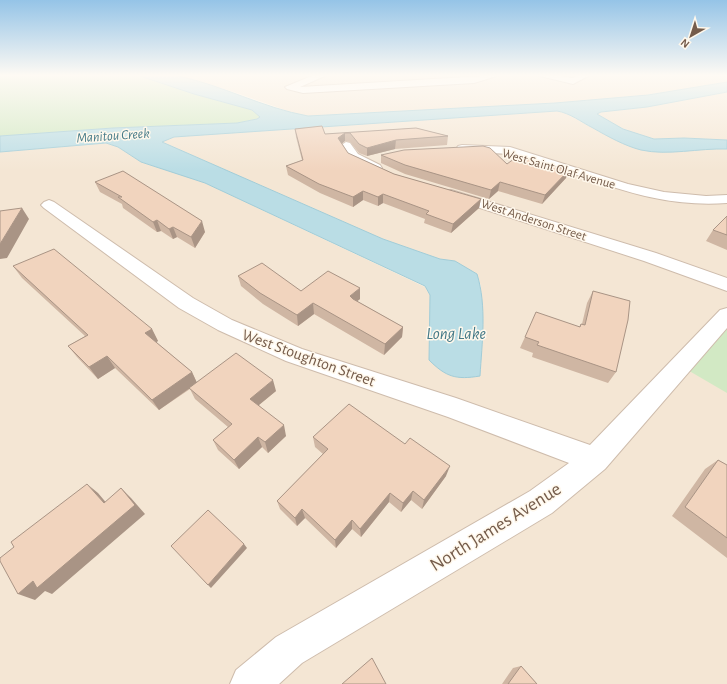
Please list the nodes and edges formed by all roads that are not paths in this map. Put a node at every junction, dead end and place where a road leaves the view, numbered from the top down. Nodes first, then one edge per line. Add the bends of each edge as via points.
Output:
1 (346, 146) edge
2 (446, 150) edge
3 (388, 174) edge
4 (435, 189) edge
5 (727, 199) edge
6 (49, 205) dead end
7 (727, 285) edge
8 (727, 315) edge
9 (595, 460) junction
10 (250, 684) edge

1 - 3 street via 350,155 373,161
2 - 5 street, West Saint Olaf Avenue via 484,148 510,151 639,192 695,201
4 - 7 street, West Anderson Street via 560,227
6 - 9 street, West Stoughton Street via 186,303 225,325 294,355 456,409
8 - 9 street, North James Avenue
9 - 10 street, North James Avenue via 541,502 289,650

